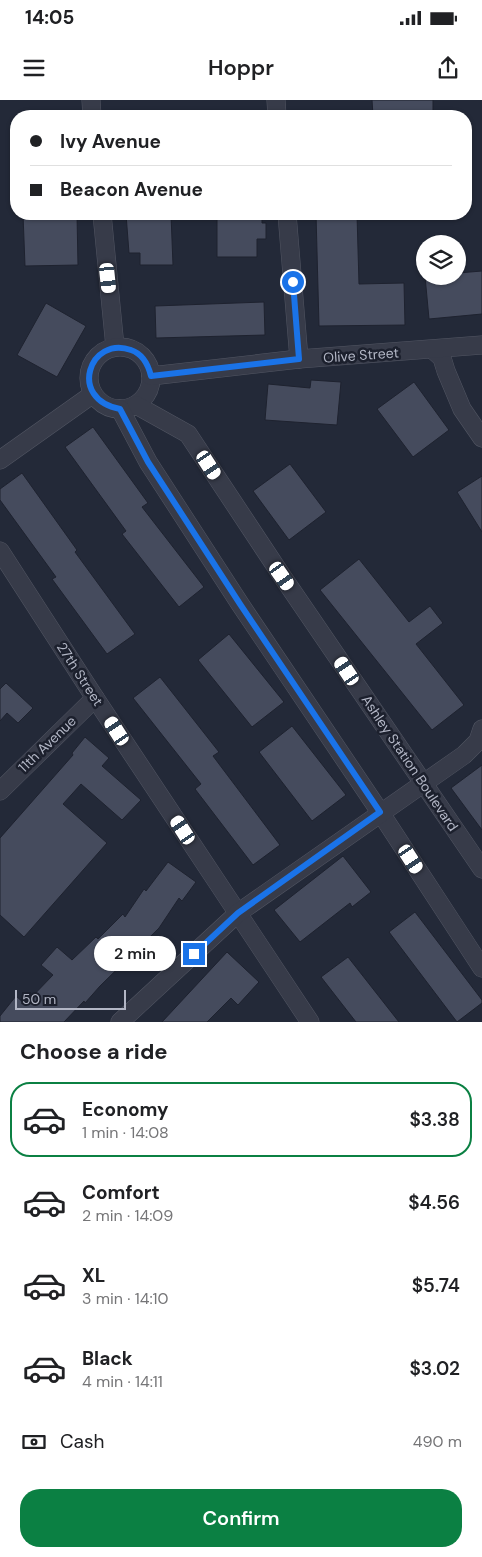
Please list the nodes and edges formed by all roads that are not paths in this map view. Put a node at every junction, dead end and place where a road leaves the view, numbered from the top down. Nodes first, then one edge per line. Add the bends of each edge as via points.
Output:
1 (103, 220) edge
2 (287, 220) edge
3 (482, 345) edge
4 (115, 347) junction
5 (433, 350) junction
6 (299, 359) junction
7 (151, 376) junction
8 (93, 394) junction
9 (128, 407) junction
10 (482, 438) edge
11 (0, 460) edge
12 (0, 551) edge
13 (95, 698) junction
14 (482, 729) edge
15 (423, 782) junction
16 (0, 791) edge
17 (380, 812) junction
18 (482, 869) edge
19 (238, 913) junction
20 (482, 968) edge
21 (120, 1022) edge
22 (310, 1022) edge

1 - 4 street
2 - 6 street
3 - 5 street, Olive Street
4 - 7 street via 139,354
4 - 8 street via 98,356 92,365 89,374
5 - 6 street, Olive Street
5 - 10 street via 442,358 462,410
6 - 7 street, Olive Street
7 - 9 street via 142,400
8 - 9 street via 105,404
8 - 11 street
9 - 15 street, Ashley Station Boulevard via 188,434
9 - 17 street via 153,471
12 - 13 street, 27th Street
13 - 16 street, 11th Avenue
13 - 19 street, 27th Street
14 - 15 street via 478,741 464,755
15 - 17 street
15 - 18 street, Ashley Station Boulevard
17 - 19 street
17 - 20 street
19 - 21 street
19 - 22 street, 27th Street

